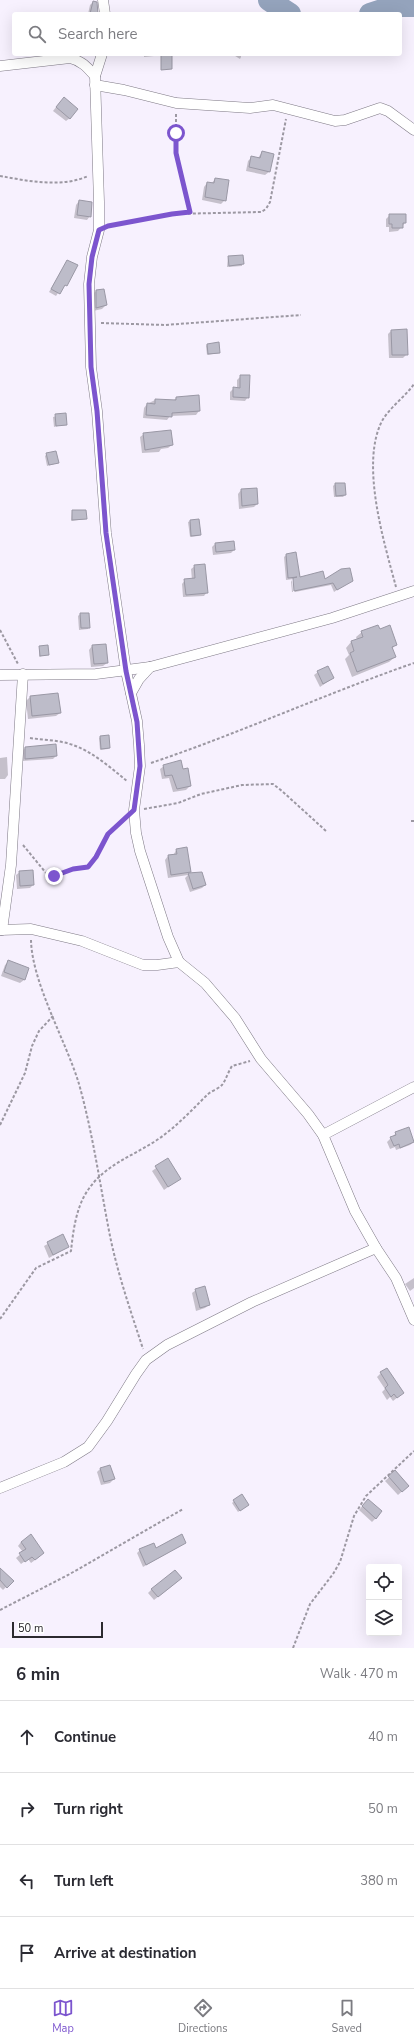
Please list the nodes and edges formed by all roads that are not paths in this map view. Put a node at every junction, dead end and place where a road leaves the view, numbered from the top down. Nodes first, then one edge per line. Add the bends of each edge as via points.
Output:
1 (103, 0) edge
2 (105, 12) edge
3 (101, 56) edge
4 (0, 66) edge
5 (95, 80) junction
6 (414, 130) edge
7 (414, 591) edge
8 (150, 667) junction
9 (126, 671) junction
10 (23, 674) junction
11 (0, 675) edge
12 (131, 693) junction
13 (1, 930) edge
14 (179, 962) junction
15 (414, 1087) edge
16 (323, 1135) junction
17 (376, 1248) junction
18 (414, 1320) edge
19 (0, 1488) edge

1 - 2 street
3 - 5 street
4 - 5 street via 70,58 85,65
5 - 6 street via 176,103 250,108 273,105 335,121 380,108
5 - 9 street via 99,230 89,284 91,367 97,411 106,533
7 - 8 street via 332,618
8 - 9 street
8 - 12 street
9 - 10 street via 96,674
9 - 12 street
10 - 11 street
10 - 13 street via 8,895
12 - 14 street via 137,722 140,766 134,810 140,851 168,937
13 - 14 street via 31,929 82,941 143,965
14 - 16 street via 205,983 235,1018 261,1059
15 - 16 street
16 - 17 street via 355,1211
17 - 18 street via 396,1278
17 - 19 street via 252,1302 173,1342 146,1360 88,1447 64,1462

